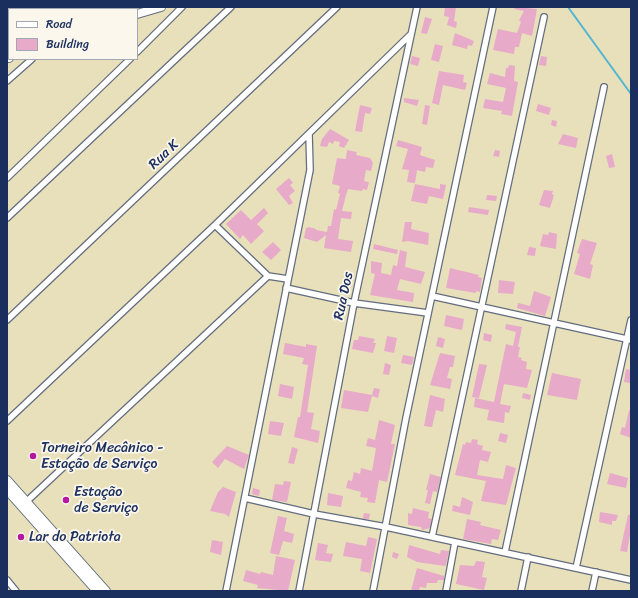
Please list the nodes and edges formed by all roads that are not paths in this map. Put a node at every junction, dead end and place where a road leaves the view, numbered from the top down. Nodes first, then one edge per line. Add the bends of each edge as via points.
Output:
1 (161, 7) edge
2 (182, 7) edge
3 (231, 7) edge
4 (337, 7) edge
5 (417, 7) edge
6 (493, 7) edge
7 (138, 14) edge
8 (544, 17) dead end
9 (411, 35) junction
10 (138, 51) edge
11 (31, 60) edge
12 (129, 60) edge
13 (7, 82) edge
14 (604, 87) dead end
15 (309, 134) junction
16 (7, 178) edge
17 (7, 218) edge
18 (215, 225) junction
19 (268, 276) junction
20 (288, 279) junction
21 (286, 288) junction
22 (432, 296) junction
23 (354, 303) junction
24 (482, 307) junction
25 (428, 314) junction
26 (7, 320) edge
27 (631, 320) edge
28 (553, 322) junction
29 (629, 340) edge
30 (7, 421) edge
31 (7, 480) edge
32 (7, 490) edge
33 (245, 498) junction
34 (26, 502) junction
35 (314, 514) junction
36 (386, 527) junction
37 (432, 537) junction
38 (455, 542) junction
39 (505, 552) junction
40 (528, 557) junction
41 (576, 568) junction
42 (596, 572) junction
43 (7, 580) edge
44 (631, 580) edge
45 (16, 591) edge
46 (97, 591) edge
47 (106, 591) edge
48 (226, 591) edge
49 (299, 591) edge
50 (373, 591) edge
51 (446, 591) edge
52 (521, 591) edge
53 (592, 591) edge

1 - 7 main road
2 - 10 street
3 - 17 street
4 - 26 street, Rua K
5 - 9 street, Rua Dos
6 - 22 street
8 - 24 street
9 - 15 street
9 - 23 street, Rua Dos
11 - 13 street
12 - 16 street
14 - 28 street
15 - 18 street
15 - 20 street via 310,170
18 - 19 street
18 - 30 street
19 - 20 street
19 - 34 street
20 - 21 street
21 - 23 street
21 - 33 street
22 - 24 street
22 - 25 street
23 - 25 street
23 - 35 street, Rua Dos
24 - 28 street
24 - 37 street
25 - 36 street
27 - 29 street
28 - 29 street
28 - 39 street
29 - 41 street
31 - 34 main road
32 - 46 main road
33 - 35 street
33 - 48 street
34 - 47 main road
35 - 36 street
35 - 49 street, Rua Dos
36 - 37 street
36 - 50 street
37 - 38 street
38 - 39 street
38 - 51 street
39 - 40 street
40 - 41 street
40 - 52 street
41 - 42 street
42 - 44 street
42 - 53 street
43 - 45 street

